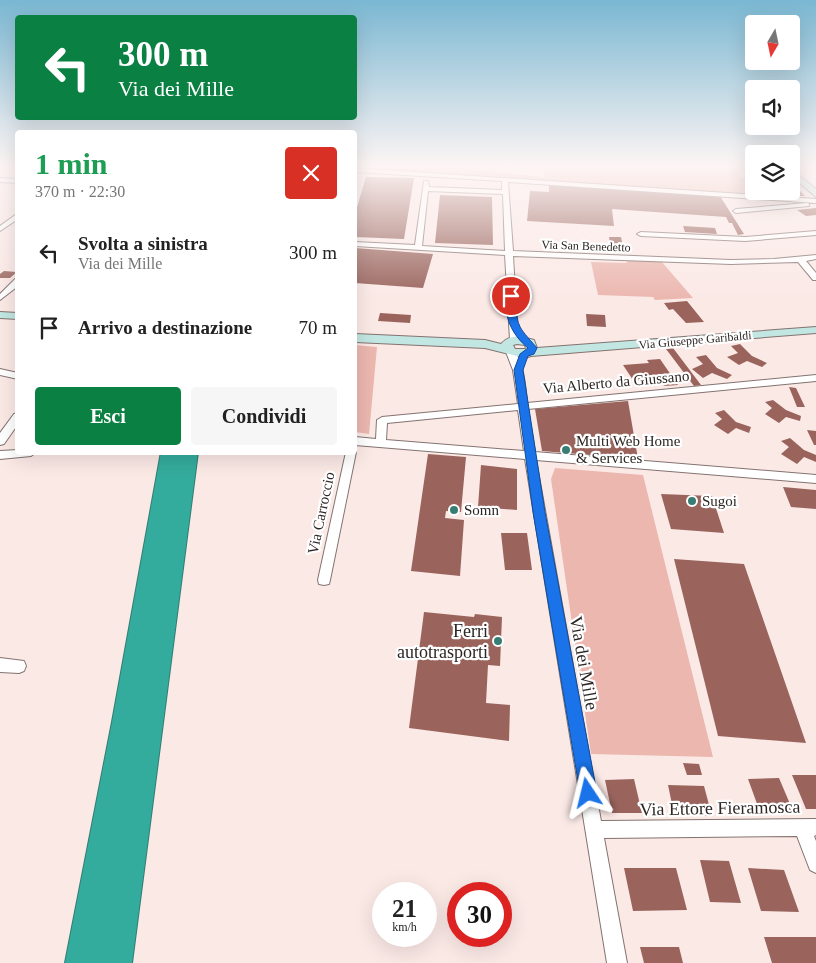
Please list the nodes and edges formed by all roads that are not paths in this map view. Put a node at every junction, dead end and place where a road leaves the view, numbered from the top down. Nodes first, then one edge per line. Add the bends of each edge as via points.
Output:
1 (422, 211) edge
2 (506, 211) edge
3 (745, 211) edge
4 (736, 212) dead end
5 (0, 218) edge
6 (15, 218) edge
7 (15, 219) edge
8 (0, 229) edge
9 (816, 233) edge
10 (641, 234) dead end
11 (357, 244) edge
12 (418, 248) junction
13 (508, 254) junction
14 (816, 257) edge
15 (801, 260) junction
16 (816, 278) edge
17 (15, 284) edge
18 (0, 298) edge
19 (0, 315) edge
20 (15, 316) edge
21 (816, 330) edge
22 (357, 338) edge
23 (519, 347) junction
24 (0, 372) edge
25 (15, 375) edge
26 (816, 378) edge
27 (524, 406) junction
28 (15, 420) edge
29 (0, 441) edge
30 (357, 441) edge
31 (381, 444) junction
32 (15, 454) edge
33 (0, 455) edge
34 (171, 455) edge
35 (189, 455) edge
36 (350, 455) edge
37 (530, 456) junction
38 (816, 479) edge
39 (324, 580) dead end
40 (147, 661) junction
41 (0, 664) edge
42 (18, 666) dead end
43 (139, 718) junction
44 (809, 827) edge
45 (595, 830) junction
46 (816, 864) edge
47 (82, 963) edge
48 (115, 963) edge
49 (617, 963) edge

1 - 12 street
2 - 13 street, Via dei Mille
3 - 4 street
5 - 6 street
7 - 8 street
9 - 10 street via 745,239
11 - 12 street, Via San Benedetto
12 - 13 street, Via San Benedetto
13 - 15 street, Via San Benedetto via 743,262
13 - 23 street, Via dei Mille via 513,325
14 - 15 street, Via San Benedetto
15 - 16 street
17 - 18 street
19 - 20 street
21 - 23 street, Via Giuseppe Garibaldi via 574,350
22 - 23 street, Via Giuseppe Garibaldi
23 - 27 street, Via dei Mille via 518,370
24 - 25 street
26 - 27 street, Via Alberto da Giussano
27 - 31 street, Via Alberto da Giussano via 382,420
27 - 37 street, Via dei Mille
28 - 29 street
30 - 31 street
31 - 37 street
32 - 33 street
34 - 40 highway
35 - 40 highway
36 - 39 street, Via Carroccio
37 - 38 street
37 - 45 street, Via dei Mille
40 - 43 highway
41 - 42 street
43 - 47 highway
43 - 48 highway
44 - 45 street, Via Ettore Fieramosca
44 - 46 street
45 - 49 street, Via dei Mille

